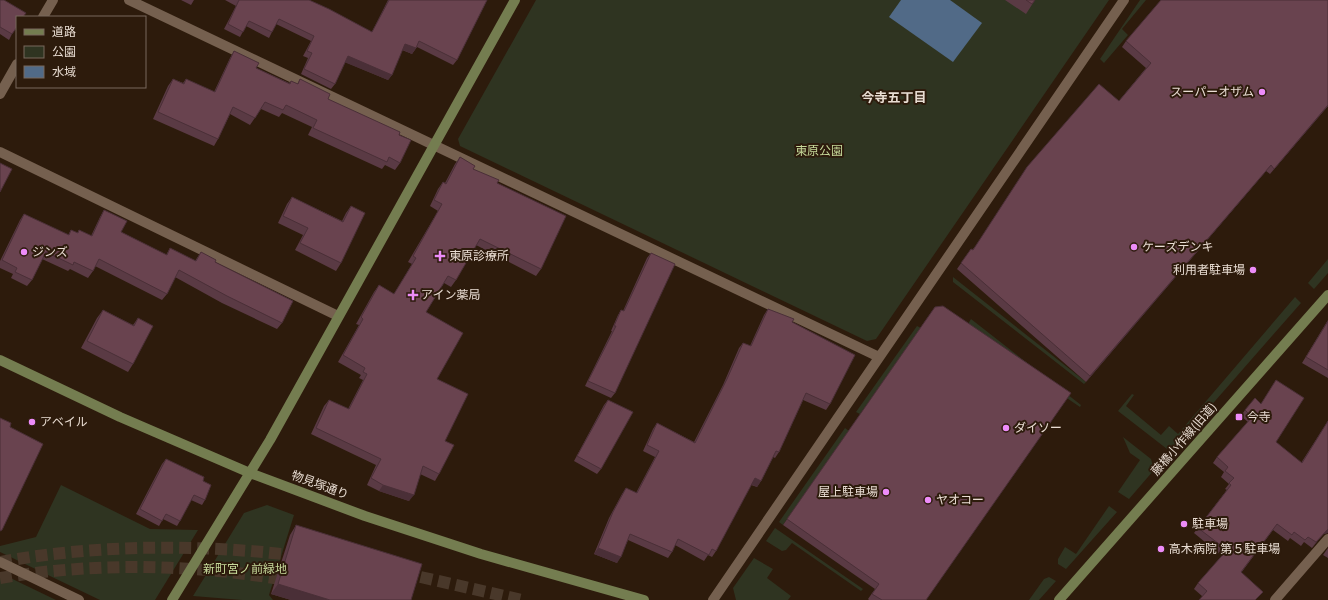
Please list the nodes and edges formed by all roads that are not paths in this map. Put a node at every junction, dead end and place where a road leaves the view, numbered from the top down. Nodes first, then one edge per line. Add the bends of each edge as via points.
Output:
1 (53, 0) edge
2 (129, 0) edge
3 (515, 0) edge
4 (1124, 0) edge
5 (44, 16) edge
6 (16, 66) edge
7 (0, 94) edge
8 (434, 144) junction
9 (0, 152) edge
10 (1328, 294) edge
11 (338, 316) junction
12 (879, 357) junction
13 (0, 360) edge
14 (250, 473) junction
15 (1328, 539) edge
16 (0, 562) edge
17 (79, 600) edge
18 (172, 600) edge
19 (644, 600) edge
20 (713, 600) edge
21 (1059, 600) edge
22 (1275, 600) edge

1 - 5 street
2 - 8 street
3 - 8 street
4 - 12 street
6 - 7 street
8 - 11 street
8 - 12 street
9 - 11 street
10 - 21 street, 藤橋小作線(旧道)
11 - 14 street
12 - 20 street
13 - 14 street, 物見塚通り via 120,417
14 - 18 street
14 - 19 street, 物見塚通り via 366,516 481,554
15 - 22 street
16 - 17 street

